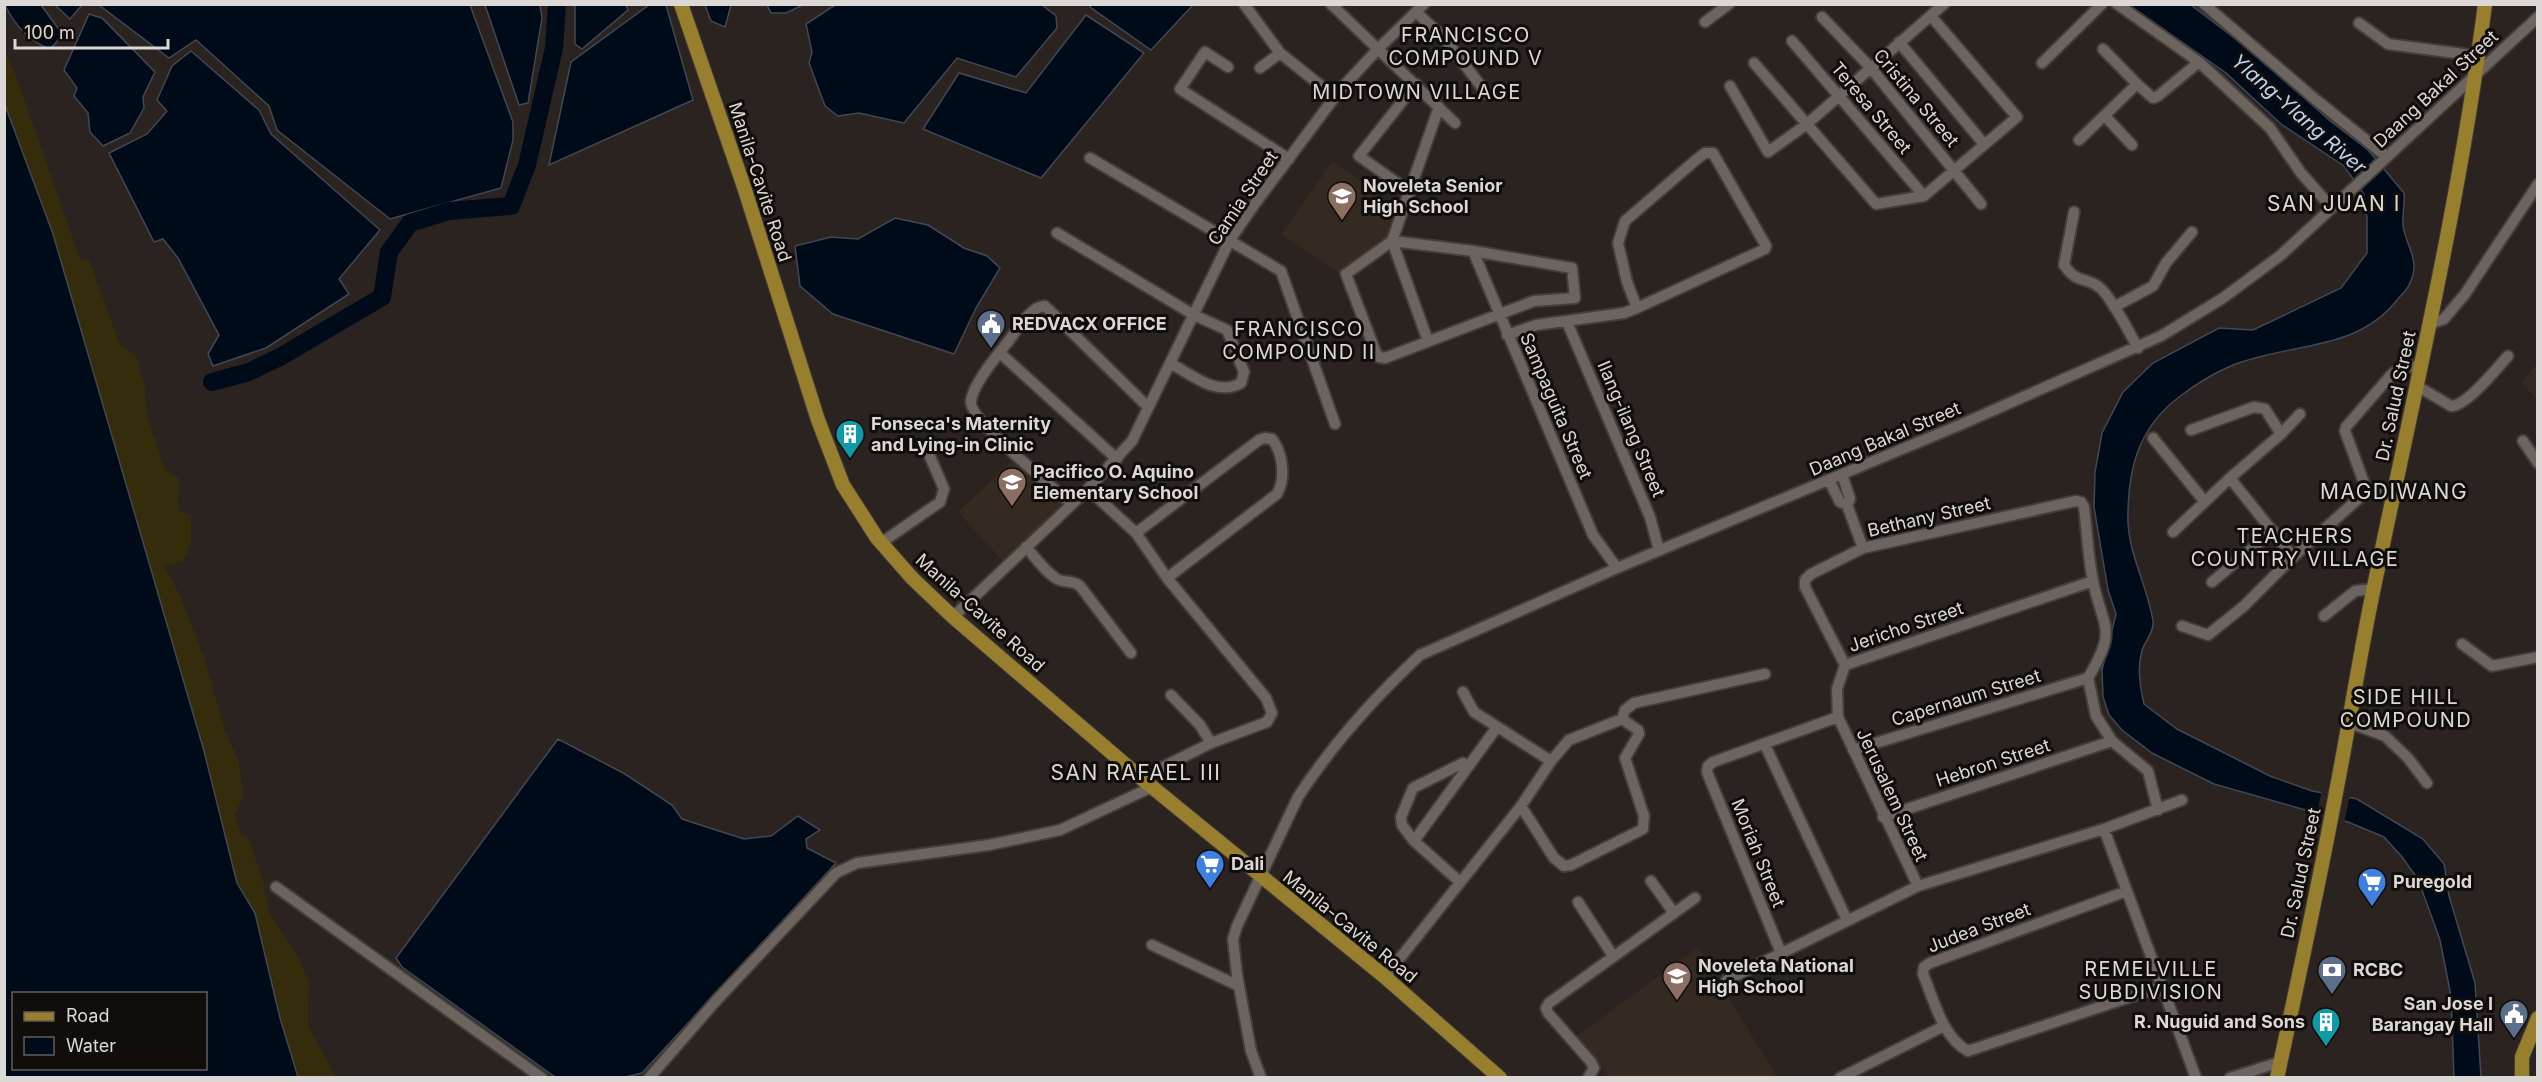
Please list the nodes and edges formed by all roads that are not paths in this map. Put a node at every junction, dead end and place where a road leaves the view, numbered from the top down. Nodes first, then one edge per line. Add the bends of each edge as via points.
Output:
1 (681, 4) edge
2 (1244, 4) edge
3 (1729, 4) edge
4 (1944, 4) edge
5 (2102, 4) edge
6 (2117, 4) edge
7 (2204, 4) edge
8 (2485, 4) edge
9 (1333, 5) edge
10 (1420, 8) edge
11 (1931, 16) junction
12 (1822, 17) dead end
13 (2538, 17) edge
14 (1704, 22) dead end
15 (2359, 23) dead end
16 (1792, 41) dead end
17 (1899, 42) junction
18 (1378, 49) junction
19 (2103, 49) dead end
20 (1280, 54) junction
21 (2478, 56) junction
22 (2199, 62) junction
23 (1754, 63) dead end
24 (2042, 63) dead end
25 (1228, 67) dead end
26 (1870, 67) junction
27 (1260, 68) dead end
28 (2476, 75) junction
29 (1416, 84) junction
30 (2137, 84) junction
31 (1730, 86) dead end
32 (1487, 94) dead end
33 (1839, 94) junction
34 (1335, 97) junction
35 (1439, 107) junction
36 (2105, 116) junction
37 (1455, 123) dead end
38 (1807, 124) junction
39 (2079, 140) dead end
40 (1984, 144) junction
41 (2132, 146) dead end
42 (1090, 158) dead end
43 (1289, 159) junction
44 (2386, 159) junction
45 (1954, 169) junction
46 (2538, 184) edge
47 (1410, 192) junction
48 (1924, 196) junction
49 (1981, 204) dead end
50 (2332, 208) junction
51 (2074, 212) dead end
52 (2192, 232) dead end
53 (1058, 233) dead end
54 (1230, 240) junction
55 (1392, 241) junction
56 (1473, 251) junction
57 (2114, 307) junction
58 (1637, 308) junction
59 (1499, 313) junction
60 (1194, 315) junction
61 (1567, 322) junction
62 (2429, 324) junction
63 (1507, 335) junction
64 (1428, 341) junction
65 (2138, 348) junction
66 (1000, 353) junction
67 (2508, 356) dead end
68 (1170, 363) junction
69 (2421, 366) junction
70 (2417, 386) junction
71 (1148, 407) junction
72 (2300, 414) dead end
73 (1335, 424) dead end
74 (2191, 430) dead end
75 (2281, 434) junction
76 (2153, 438) dead end
77 (2523, 441) dead end
78 (925, 445) dead end
79 (1117, 459) junction
80 (2538, 463) edge
81 (1842, 474) junction
82 (2230, 478) junction
83 (1829, 480) junction
84 (1088, 489) junction
85 (2367, 492) junction
86 (2393, 497) junction
87 (2205, 502) junction
88 (1072, 504) junction
89 (1847, 506) junction
90 (2273, 531) junction
91 (1136, 532) junction
92 (2173, 532) dead end
93 (881, 543) junction
94 (1026, 547) junction
95 (1863, 548) junction
96 (1659, 550) junction
97 (2293, 556) junction
98 (1617, 568) junction
99 (1167, 578) junction
100 (2093, 581) junction
101 (2212, 582) dead end
102 (2373, 589) junction
103 (953, 616) junction
104 (2324, 616) dead end
105 (2182, 626) dead end
106 (2462, 644) dead end
107 (1131, 653) dead end
108 (2538, 657) edge
109 (1845, 665) junction
110 (1765, 674) dead end
111 (2088, 678) junction
112 (1463, 692) dead end
113 (1171, 695) dead end
114 (1838, 717) junction
115 (1622, 719) junction
116 (2347, 722) junction
117 (1497, 727) junction
118 (2112, 741) junction
119 (1211, 743) junction
120 (1765, 744) junction
121 (1852, 750) junction
122 (1551, 761) junction
123 (1468, 766) junction
124 (1157, 770) dead end
125 (1146, 780) junction
126 (2427, 783) dead end
127 (2182, 800) dead end
128 (1521, 806) junction
129 (2158, 810) junction
130 (1883, 817) junction
131 (2104, 829) junction
132 (1414, 842) junction
133 (1260, 878) junction
134 (1651, 881) dead end
135 (1460, 882) junction
136 (1918, 886) junction
137 (276, 887) dead end
138 (2127, 891) junction
139 (1695, 898) dead end
140 (1578, 902) dead end
141 (1674, 913) junction
142 (1847, 920) junction
143 (1152, 945) dead end
144 (1781, 953) junction
145 (1613, 956) junction
146 (1385, 977) junction
147 (1727, 980) dead end
148 (1239, 986) junction
149 (2163, 986) junction
150 (2538, 1018) edge
151 (1944, 1026) junction
152 (2280, 1062) junction
153 (542, 1077) edge
154 (649, 1077) edge
155 (1261, 1077) edge
156 (1500, 1077) edge
157 (1588, 1077) edge
158 (1840, 1077) edge
159 (2196, 1077) edge
160 (2230, 1077) edge
161 (2277, 1077) edge
162 (2522, 1077) edge

1 - 93 main road, Manila-Cavite Road via 818,420 843,485
2 - 20 street
3 - 14 street
4 - 11 street
5 - 24 street
6 - 22 street
7 - 44 street
8 - 21 main road, Dr. Salud Street
9 - 18 street
10 - 18 street, Camia Street
10 - 32 street
11 - 17 street
11 - 40 street via 2017,117
12 - 26 street, Cristina Street
13 - 28 street, Daang Bakal Street
15 - 21 street via 2388,44
16 - 33 street, Teresa Street
17 - 26 street
17 - 40 street
18 - 29 street
18 - 34 street, Camia Street
19 - 30 street
20 - 27 street
20 - 34 street
21 - 28 main road, Dr. Salud Street
22 - 30 street via 2153,98
22 - 50 street via 2270,128 2301,173
23 - 38 street
25 - 43 street via 1205,52 1180,89
26 - 33 street
26 - 45 street, Cristina Street
28 - 44 street, Daang Bakal Street
28 - 62 main road, Dr. Salud Street
29 - 35 street
29 - 47 street via 1359,156
30 - 36 street
31 - 38 street via 1768,152
33 - 38 street
33 - 48 street, Teresa Street
34 - 43 street, Camia Street
35 - 37 street
35 - 47 street
36 - 39 street
36 - 41 street
38 - 48 street via 1875,204
40 - 45 street
42 - 54 street
43 - 54 street, Camia Street
44 - 50 street, Daang Bakal Street
45 - 48 street
45 - 49 street, Cristina Street
46 - 62 street via 2465,294 2444,319
47 - 55 street
50 - 65 street, Daang Bakal Street via 2281,255 2223,298
51 - 57 street via 2064,265 2079,280 2101,288
52 - 57 street via 2166,262 2153,286
53 - 60 street
54 - 60 street, Camia Street
54 - 73 street via 1281,271
55 - 56 street
55 - 64 street
55 - 64 street via 1346,274 1380,357
56 - 59 street, Sampaguita Street
56 - 59 street via 1572,268 1575,298 1534,301
57 - 65 street
58 - 58 street via 1765,249 1713,153 1696,159 1625,221 1617,243
58 - 61 street
59 - 63 street, Sampaguita Street
59 - 64 street
60 - 68 street, Camia Street
60 - 68 street via 1227,330 1244,372 1241,383 1231,389 1216,388
61 - 63 street via 1536,325
61 - 96 street, Ilang-ilang Street via 1650,517
62 - 69 main road, Dr. Salud Street
63 - 98 street, Sampaguita Street via 1593,535
65 - 81 street, Daang Bakal Street
66 - 71 street via 1034,309 1045,306
66 - 79 street
66 - 88 street via 976,387 970,402 972,410
67 - 70 street via 2456,406
68 - 71 street, Camia Street
69 - 70 main road, Dr. Salud Street
69 - 85 street via 2402,368 2391,375 2346,427
70 - 86 main road, Dr. Salud Street
71 - 79 street, Camia Street via 1132,441
72 - 75 street
74 - 75 street via 2254,407 2265,409
75 - 82 street
76 - 87 street
77 - 80 street
78 - 93 street via 944,489 940,502
79 - 84 street, Camia Street
81 - 83 street, Daang Bakal Street
81 - 89 street via 1850,499
82 - 87 street
82 - 90 street
83 - 89 street via 1840,502
83 - 96 street, Daang Bakal Street
84 - 88 street, Camia Street
84 - 91 street
85 - 86 street
85 - 97 street
86 - 102 main road, Dr. Salud Street
87 - 92 street
88 - 94 street, Camia Street
89 - 95 street
90 - 97 street
90 - 101 street
91 - 99 street
91 - 99 street via 1259,440 1272,439 1276,444 1282,485 1277,494
93 - 103 main road, Manila-Cavite Road
94 - 103 street, Camia Street
94 - 107 street via 1054,577 1080,586
95 - 100 street, Bethany Street via 2076,501 2084,507
95 - 109 street, Bethany Street via 1805,580
96 - 98 street, Daang Bakal Street
97 - 105 street via 2244,606 2208,635
98 - 133 street, Daang Bakal Street via 1420,655 1346,733 1311,777 1298,796
99 - 119 street via 1266,698 1272,713 1267,722
100 - 109 street, Jericho Street
100 - 111 street, Bethany Street via 2107,630 2105,644
102 - 104 street via 2355,591
102 - 116 main road, Dr. Salud Street
103 - 125 main road, Manila-Cavite Road
106 - 108 street via 2492,666
109 - 114 street, Jericho Street via 1837,689
110 - 115 street via 1634,703
111 - 118 street via 2096,716
111 - 121 street, Capernaum Street
112 - 117 street via 1474,712
113 - 119 street via 1200,725
114 - 120 street
114 - 121 street, Jerusalem Street
115 - 122 street via 1569,740
115 - 128 street via 1639,734 1625,758 1644,816 1643,829 1564,866 1554,858
116 - 126 street via 2385,736
116 - 152 main road, Dr. Salud Street
117 - 122 street
117 - 123 street
118 - 129 street via 2148,771
118 - 130 street, Hebron Street
119 - 124 street
120 - 142 street
120 - 144 street, Moriah Street via 1713,762 1707,772
121 - 130 street, Jerusalem Street
122 - 128 street
123 - 132 street
123 - 132 street via 1454,766 1413,788 1401,817
125 - 133 main road, Manila-Cavite Road
125 - 154 street via 1060,830 989,845 857,863 836,873
127 - 129 street
128 - 135 street
129 - 131 street
130 - 136 street, Jerusalem Street
131 - 136 street
131 - 138 street
132 - 135 street
133 - 146 main road, Manila-Cavite Road
133 - 148 street, Daang Bakal Street via 1233,939
134 - 141 street
135 - 146 street
136 - 142 street
137 - 153 street
138 - 149 street
138 - 151 street, Judea Street via 1924,967 1923,975
139 - 141 street
140 - 145 street
141 - 145 street
142 - 144 street
143 - 148 street
144 - 147 street
145 - 157 street via 1546,1008 1591,1062 1594,1068
146 - 156 main road, Manila-Cavite Road
148 - 155 street, Daang Bakal Street via 1251,1051
149 - 151 street, Judea Street via 1968,1051
149 - 159 street
150 - 162 main road via 2522,1057
151 - 158 street
152 - 160 street
152 - 161 main road, Dr. Salud Street

